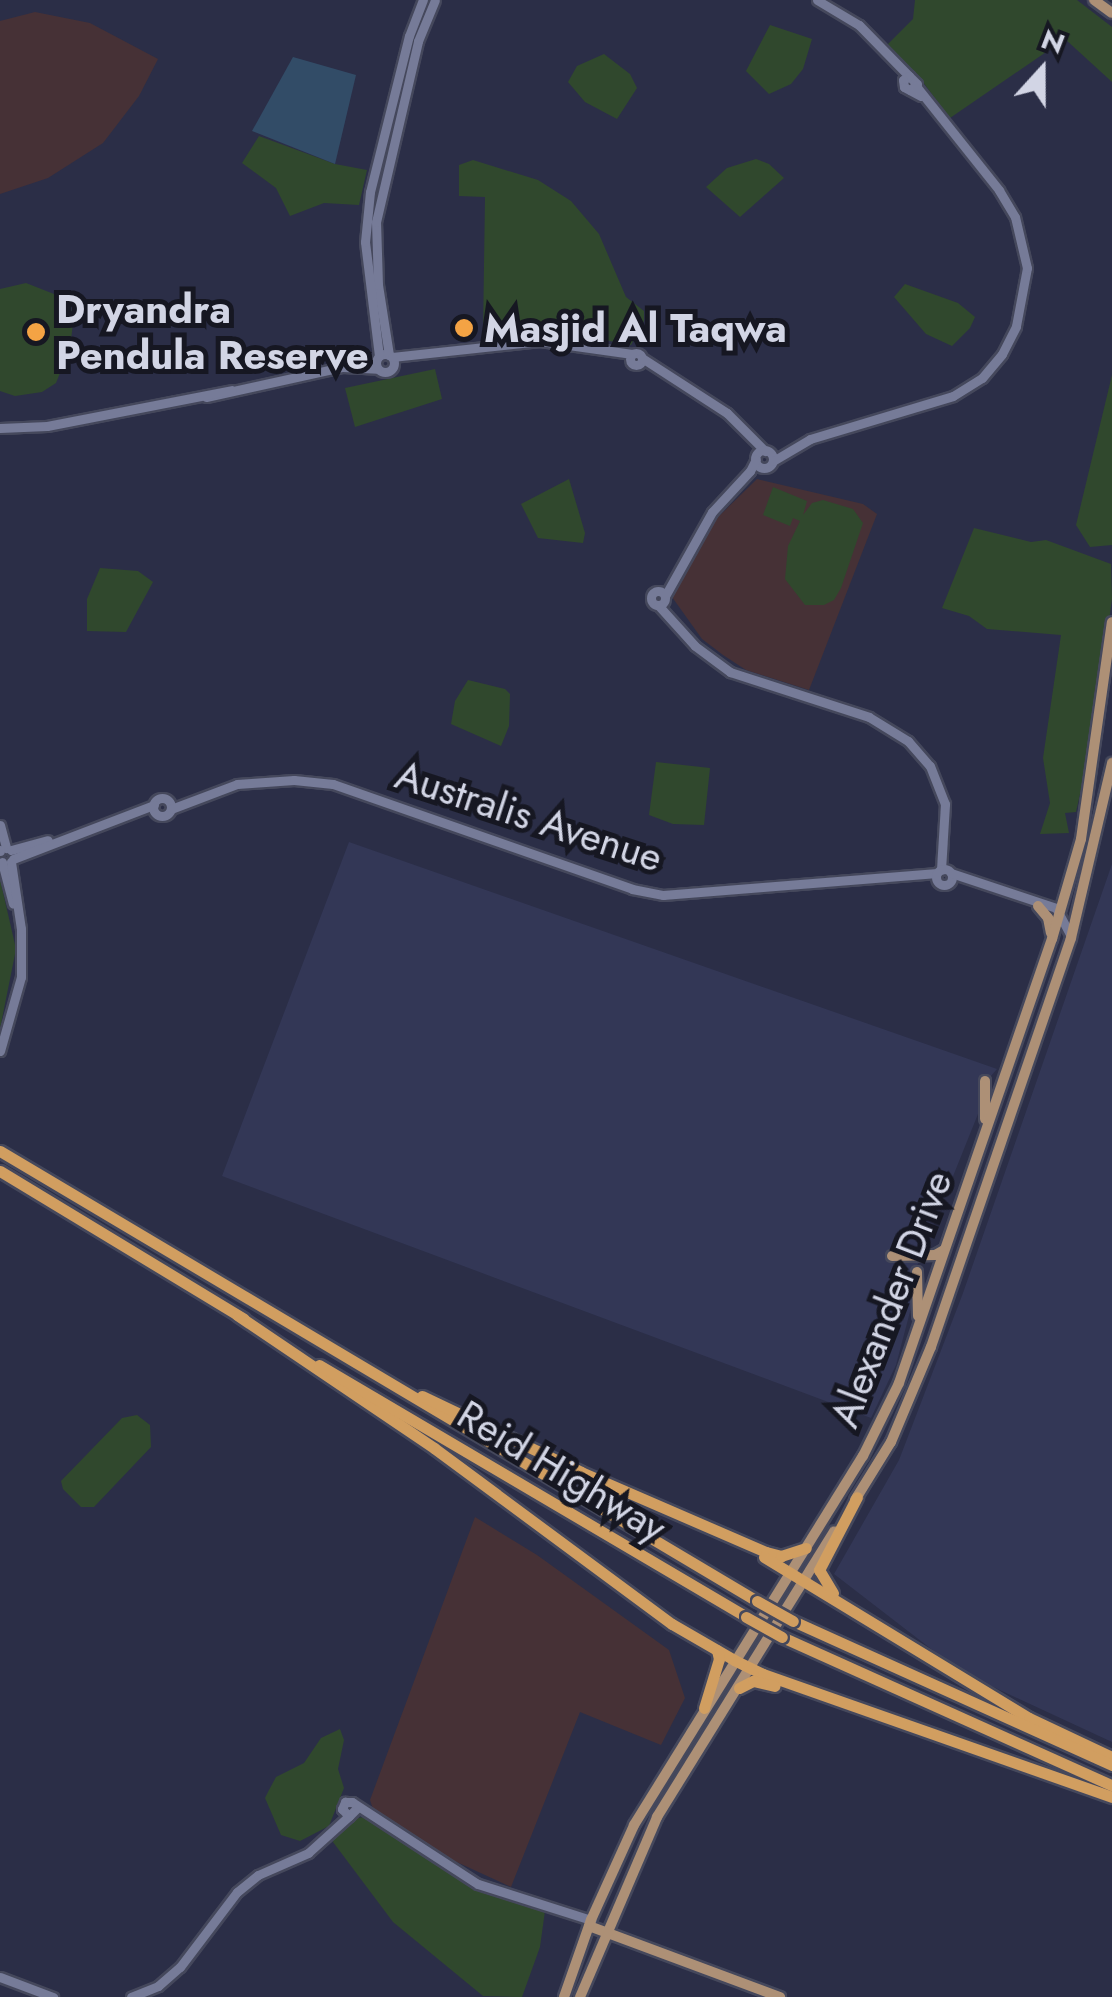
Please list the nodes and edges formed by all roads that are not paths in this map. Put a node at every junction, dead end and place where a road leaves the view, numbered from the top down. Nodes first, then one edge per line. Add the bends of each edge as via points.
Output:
1 (423, 0) edge
2 (435, 0) edge
3 (817, 0) edge
4 (1094, 0) edge
5 (1112, 13) edge
6 (392, 123) junction
7 (384, 361) junction
8 (0, 428) edge
9 (764, 456) junction
10 (750, 472) junction
11 (1112, 622) edge
12 (1112, 762) edge
13 (0, 825) edge
14 (5, 855) edge
15 (944, 875) junction
16 (1023, 898) junction
17 (1081, 899) junction
18 (1038, 906) junction
19 (1060, 912) junction
20 (1071, 938) junction
21 (1052, 939) junction
22 (0, 1051) edge
23 (985, 1081) dead end
24 (985, 1134) junction
25 (0, 1151) edge
26 (0, 1172) edge
27 (946, 1248) junction
28 (892, 1256) dead end
29 (917, 1272) dead end
30 (237, 1315) junction
31 (919, 1328) junction
32 (350, 1361) junction
33 (856, 1497) junction
34 (735, 1539) junction
35 (806, 1548) junction
36 (790, 1573) junction
37 (803, 1581) junction
38 (849, 1607) junction
39 (717, 1650) junction
40 (734, 1660) junction
41 (751, 1668) junction
42 (739, 1688) junction
43 (846, 1704) junction
44 (704, 1708) junction
45 (1112, 1757) edge
46 (1112, 1765) edge
47 (1112, 1785) edge
48 (669, 1796) junction
49 (1112, 1798) edge
50 (634, 1825) junction
51 (590, 1923) junction
52 (606, 1929) junction
53 (0, 1977) edge
54 (53, 1997) edge
55 (131, 1997) edge
56 (564, 1997) edge
57 (580, 1997) edge
58 (780, 1997) edge

1 - 6 street
2 - 6 street
3 - 9 street via 859,25 906,78 904,88 922,97 999,190 1015,217 1027,268 1016,326 982,378 952,396
4 - 5 main road
6 - 7 street via 365,242
7 - 8 street via 220,397
7 - 9 street via 540,341 608,351 660,372 727,413
9 - 10 street
9 - 10 street via 763,468
10 - 15 street via 712,512 662,598 692,636 756,681 869,718 908,741 940,784
11 - 19 main road, Alexander Drive via 1085,820
12 - 17 main road, Alexander Drive
13 - 14 street
14 - 15 street, Australis Avenue via 155,809 160,799 169,805 266,781 333,784 632,889 663,894
14 - 22 street via 21,977
15 - 16 street
16 - 18 street
16 - 19 street
17 - 19 street
17 - 20 main road, Alexander Drive
18 - 19 street
18 - 21 main road
19 - 20 street
19 - 21 main road, Alexander Drive
20 - 33 main road, Alexander Drive via 918,1382
21 - 24 main road, Alexander Drive
23 - 24 main road
24 - 27 main road, Alexander Drive
25 - 32 highway, Reid Highway
26 - 30 highway, Reid Highway
27 - 28 main road via 936,1255
27 - 31 main road, Alexander Drive
29 - 31 main road
30 - 39 highway
30 - 47 highway, Reid Highway, bridge via 782,1637
31 - 35 main road, Alexander Drive via 876,1432
32 - 34 highway
32 - 46 highway, Reid Highway, bridge via 793,1621
33 - 37 main road, Alexander Drive
33 - 38 highway via 819,1570
34 - 35 highway via 781,1556
34 - 36 highway
35 - 36 main road, Alexander Drive
36 - 37 highway
36 - 40 main road, Alexander Drive
37 - 38 highway
37 - 41 main road, Alexander Drive
38 - 45 highway via 1029,1718
39 - 40 highway
39 - 44 highway
40 - 41 highway
40 - 44 main road, Alexander Drive
41 - 42 main road, Alexander Drive
41 - 43 highway
42 - 43 highway via 760,1682
42 - 48 main road, Alexander Drive
43 - 49 highway
44 - 50 main road, Alexander Drive
48 - 50 main road via 660,1788
48 - 52 main road, Alexander Drive
50 - 51 main road, Alexander Drive
51 - 52 main road
51 - 55 street via 465,1878 374,1819 350,1813 308,1853 237,1892 180,1967
51 - 56 main road, Alexander Drive
52 - 57 main road, Alexander Drive
52 - 58 main road
53 - 54 street

